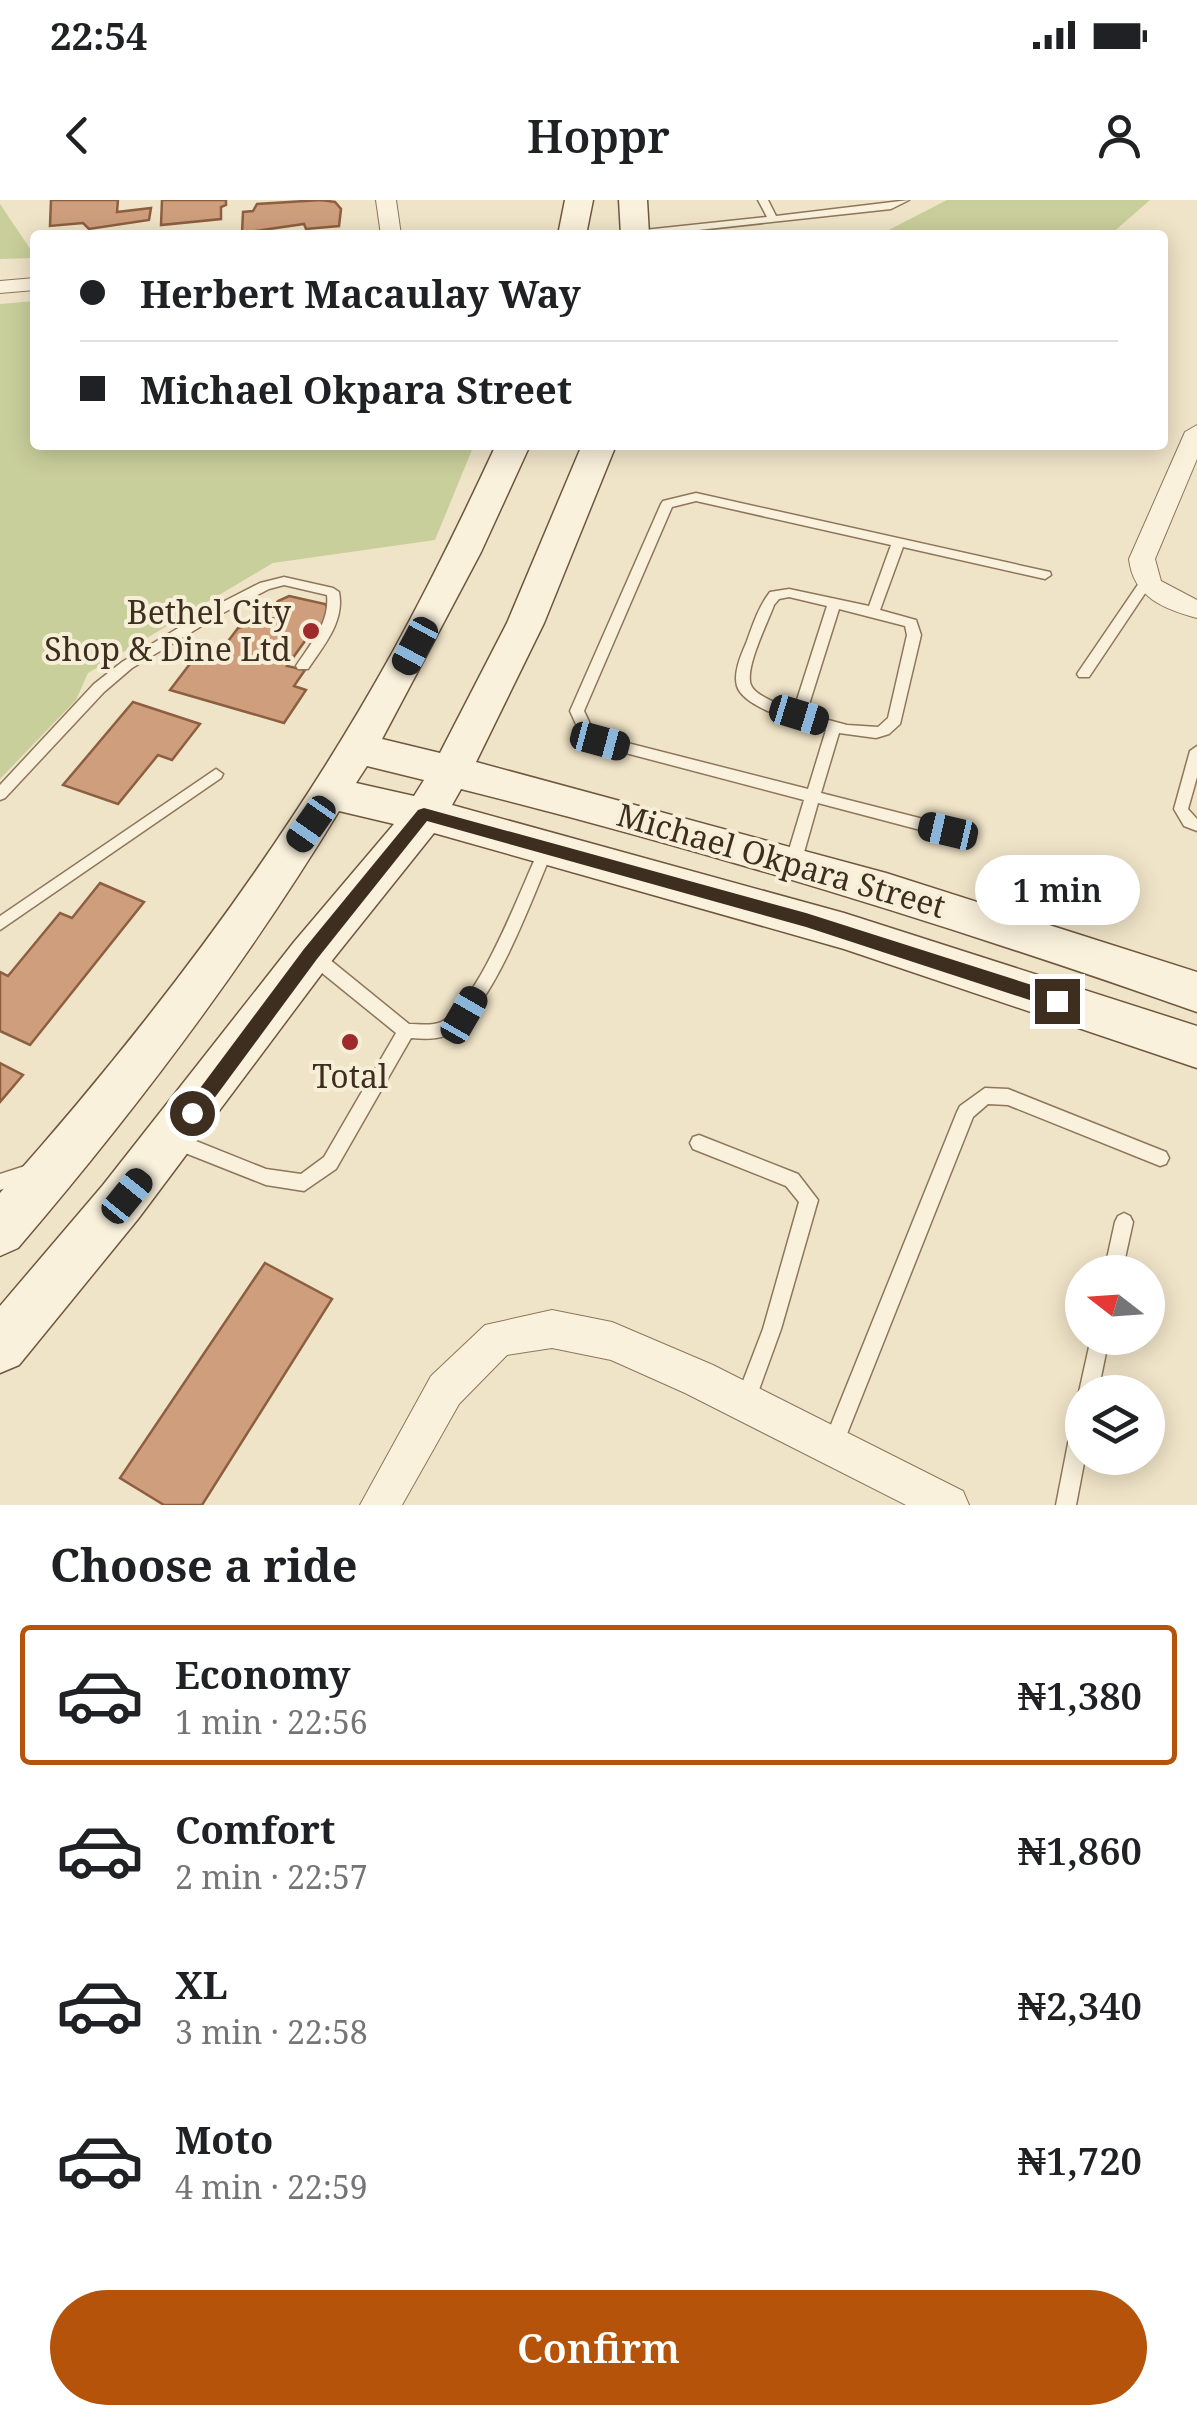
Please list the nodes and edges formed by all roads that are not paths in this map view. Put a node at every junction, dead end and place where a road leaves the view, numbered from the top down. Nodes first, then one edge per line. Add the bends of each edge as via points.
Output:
1 (386, 200) edge
2 (579, 200) edge
3 (633, 200) edge
4 (762, 200) edge
5 (904, 200) edge
6 (773, 219) junction
7 (390, 230) edge
8 (573, 230) edge
9 (635, 230) edge
10 (678, 230) edge
11 (30, 284) edge
12 (0, 287) edge
13 (1195, 443) edge
14 (512, 450) edge
15 (598, 450) edge
16 (898, 543) junction
17 (1045, 575) dead end
18 (1146, 583) junction
19 (834, 603) junction
20 (1197, 609) edge
21 (873, 612) junction
22 (303, 666) dead end
23 (1084, 674) dead end
24 (799, 715) junction
25 (834, 726) junction
26 (360, 749) junction
27 (1197, 751) edge
28 (450, 770) junction
29 (216, 774) dead end
30 (0, 794) edge
31 (332, 794) junction
32 (813, 799) junction
33 (424, 814) junction
34 (1197, 825) edge
35 (948, 831) dead end
36 (546, 850) junction
37 (793, 863) junction
38 (0, 924) edge
39 (310, 954) junction
40 (1197, 992) edge
41 (406, 1031) junction
42 (1197, 1047) edge
43 (172, 1140) junction
44 (699, 1144) dead end
45 (1160, 1158) dead end
46 (63, 1161) junction
47 (0, 1182) edge
48 (1124, 1222) dead end
49 (0, 1230) edge
50 (1117, 1255) edge
51 (0, 1346) edge
52 (745, 1402) junction
53 (832, 1446) junction
54 (1072, 1475) edge
55 (380, 1505) edge
56 (949, 1505) edge
57 (1066, 1505) edge

1 - 7 street
2 - 8 main road
3 - 9 main road
4 - 6 lane
5 - 6 lane
6 - 10 lane
11 - 12 street
13 - 18 street via 1142,559
14 - 26 main road via 470,544
15 - 28 main road via 556,558
16 - 17 lane
16 - 21 lane
16 - 32 lane via 696,497 667,504 577,711 600,741
18 - 20 street
18 - 23 lane
19 - 21 lane
19 - 24 lane
19 - 24 lane via 775,595 742,678 758,702
21 - 25 lane via 911,623 914,635 895,720 872,734
22 - 30 lane via 334,616 332,592 303,582 265,586 127,665
24 - 25 lane
25 - 32 lane
26 - 28 main road, Michael Okpara Street
26 - 31 main road
27 - 34 lane via 1181,808
28 - 33 main road
28 - 37 main road, Michael Okpara Street
29 - 38 lane
31 - 33 main road, Michael Okpara Street
31 - 46 main road via 182,1011
32 - 35 lane
32 - 37 lane
33 - 36 main road, Michael Okpara Street
33 - 39 main road
36 - 41 lane via 464,1015 442,1030
36 - 42 main road, Michael Okpara Street via 825,926
37 - 40 main road, Michael Okpara Street
39 - 41 lane
39 - 43 main road
41 - 43 lane via 330,1164 304,1184 266,1177
43 - 51 main road
44 - 52 lane via 792,1180 809,1200
45 - 53 lane via 1008,1097 984,1096 966,1112
46 - 47 lane
46 - 49 main road
48 - 50 lane
52 - 53 street
52 - 55 street via 612,1341 552,1329 498,1338 445,1390
53 - 56 street
54 - 57 lane

